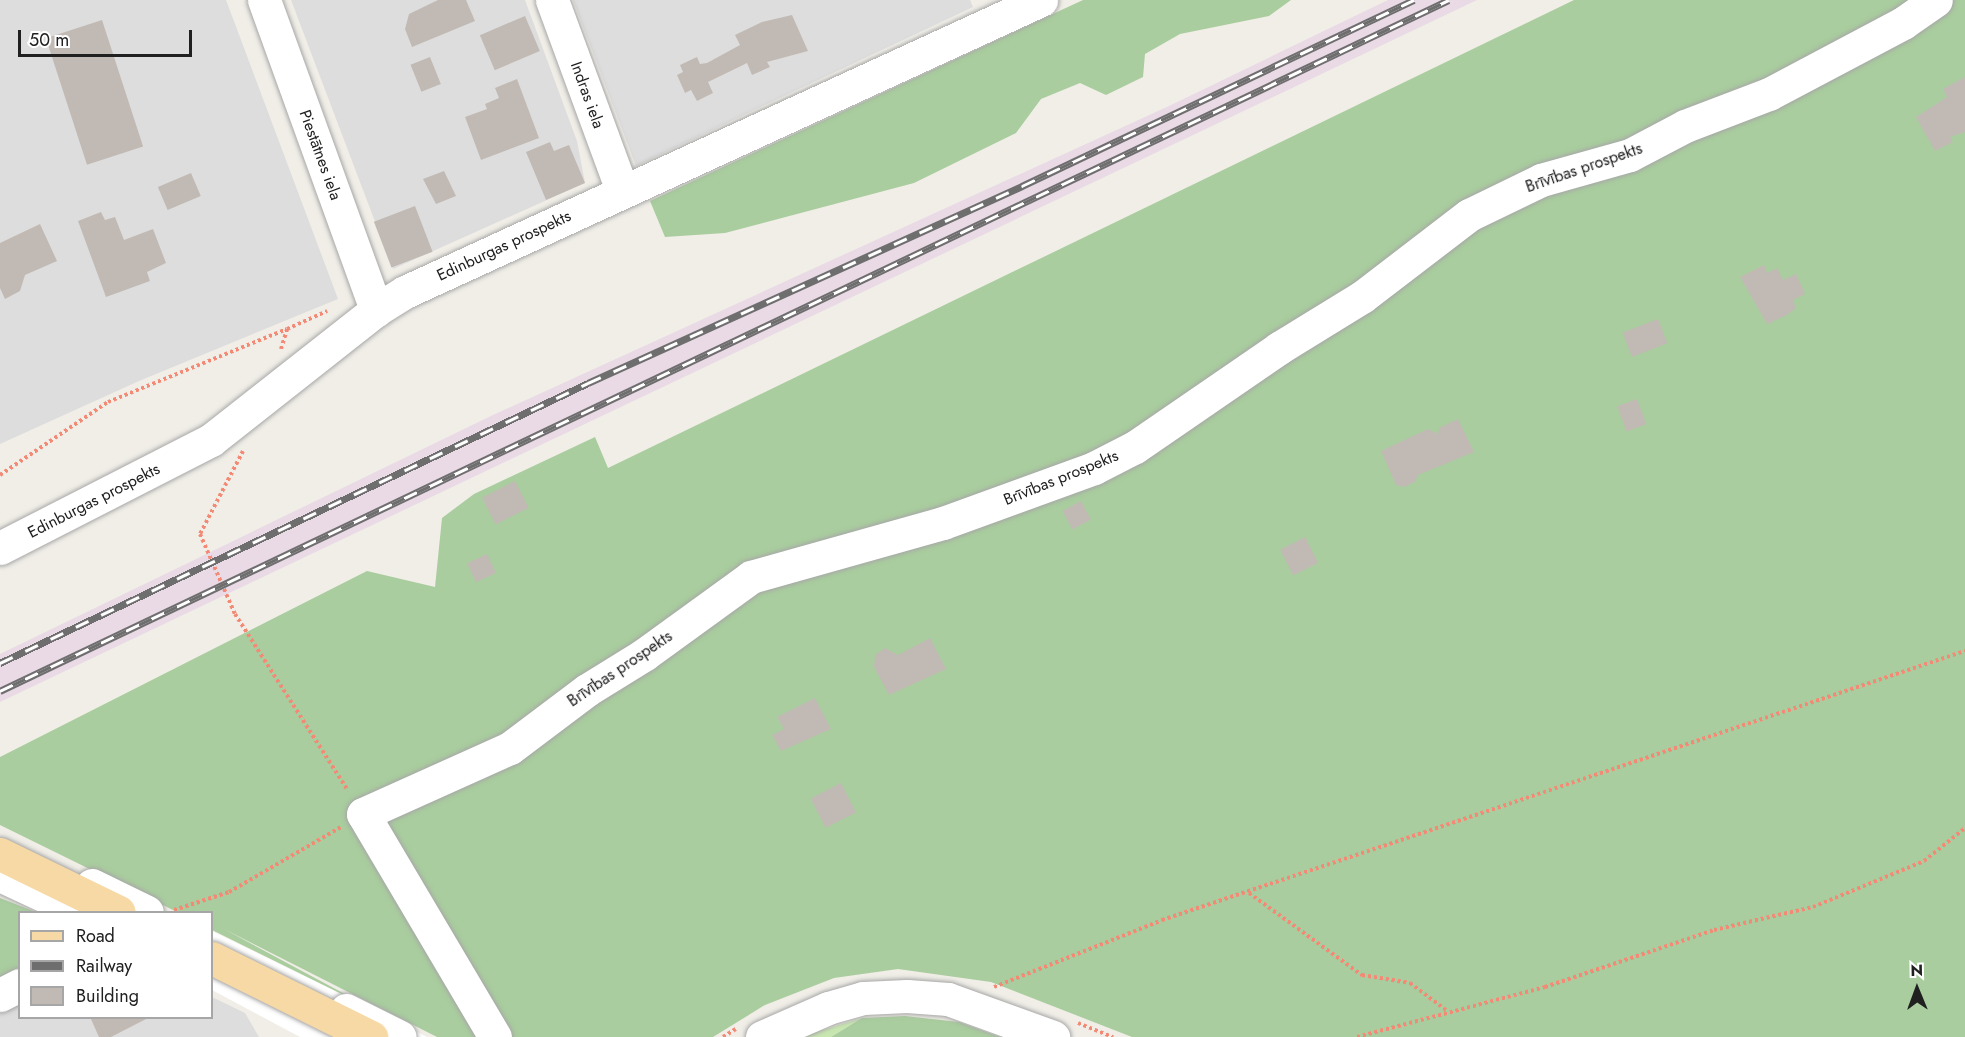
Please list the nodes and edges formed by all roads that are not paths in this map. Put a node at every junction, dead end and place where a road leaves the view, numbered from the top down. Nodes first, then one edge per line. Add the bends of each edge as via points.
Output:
1 (264, 0) edge
2 (552, 0) edge
3 (1041, 0) edge
4 (1936, 0) edge
5 (993, 10) edge
6 (622, 190) junction
7 (376, 310) junction
8 (0, 548) edge
9 (0, 840) edge
10 (0, 854) edge
11 (0, 875) edge
12 (78, 911) edge
13 (117, 911) edge
14 (145, 911) edge
15 (213, 944) edge
16 (213, 958) edge
17 (213, 976) edge
18 (18, 986) edge
19 (0, 995) edge
20 (341, 1037) edge
21 (371, 1037) edge
22 (400, 1037) edge
23 (495, 1037) edge
24 (762, 1037) edge
25 (1053, 1037) edge

1 - 7 street, Piestātnes iela
2 - 6 street, Indras iela
3 - 5 street, Edinburgas prospekts
4 - 23 street, Brīvības prospekts via 1903,23 1769,94 1685,126 1630,155 1541,180 1469,215 1362,297 1279,348 1135,447 1094,468 943,523 751,577 510,748 363,814
5 - 6 street, Edinburgas prospekts
6 - 7 street, Edinburgas prospekts via 405,292
7 - 8 street, Edinburgas prospekts via 211,440
9 - 14 street
10 - 13 main road
11 - 12 street
15 - 22 street
16 - 21 main road
17 - 20 street
18 - 19 street
24 - 25 street via 855,1001 906,996 948,999

